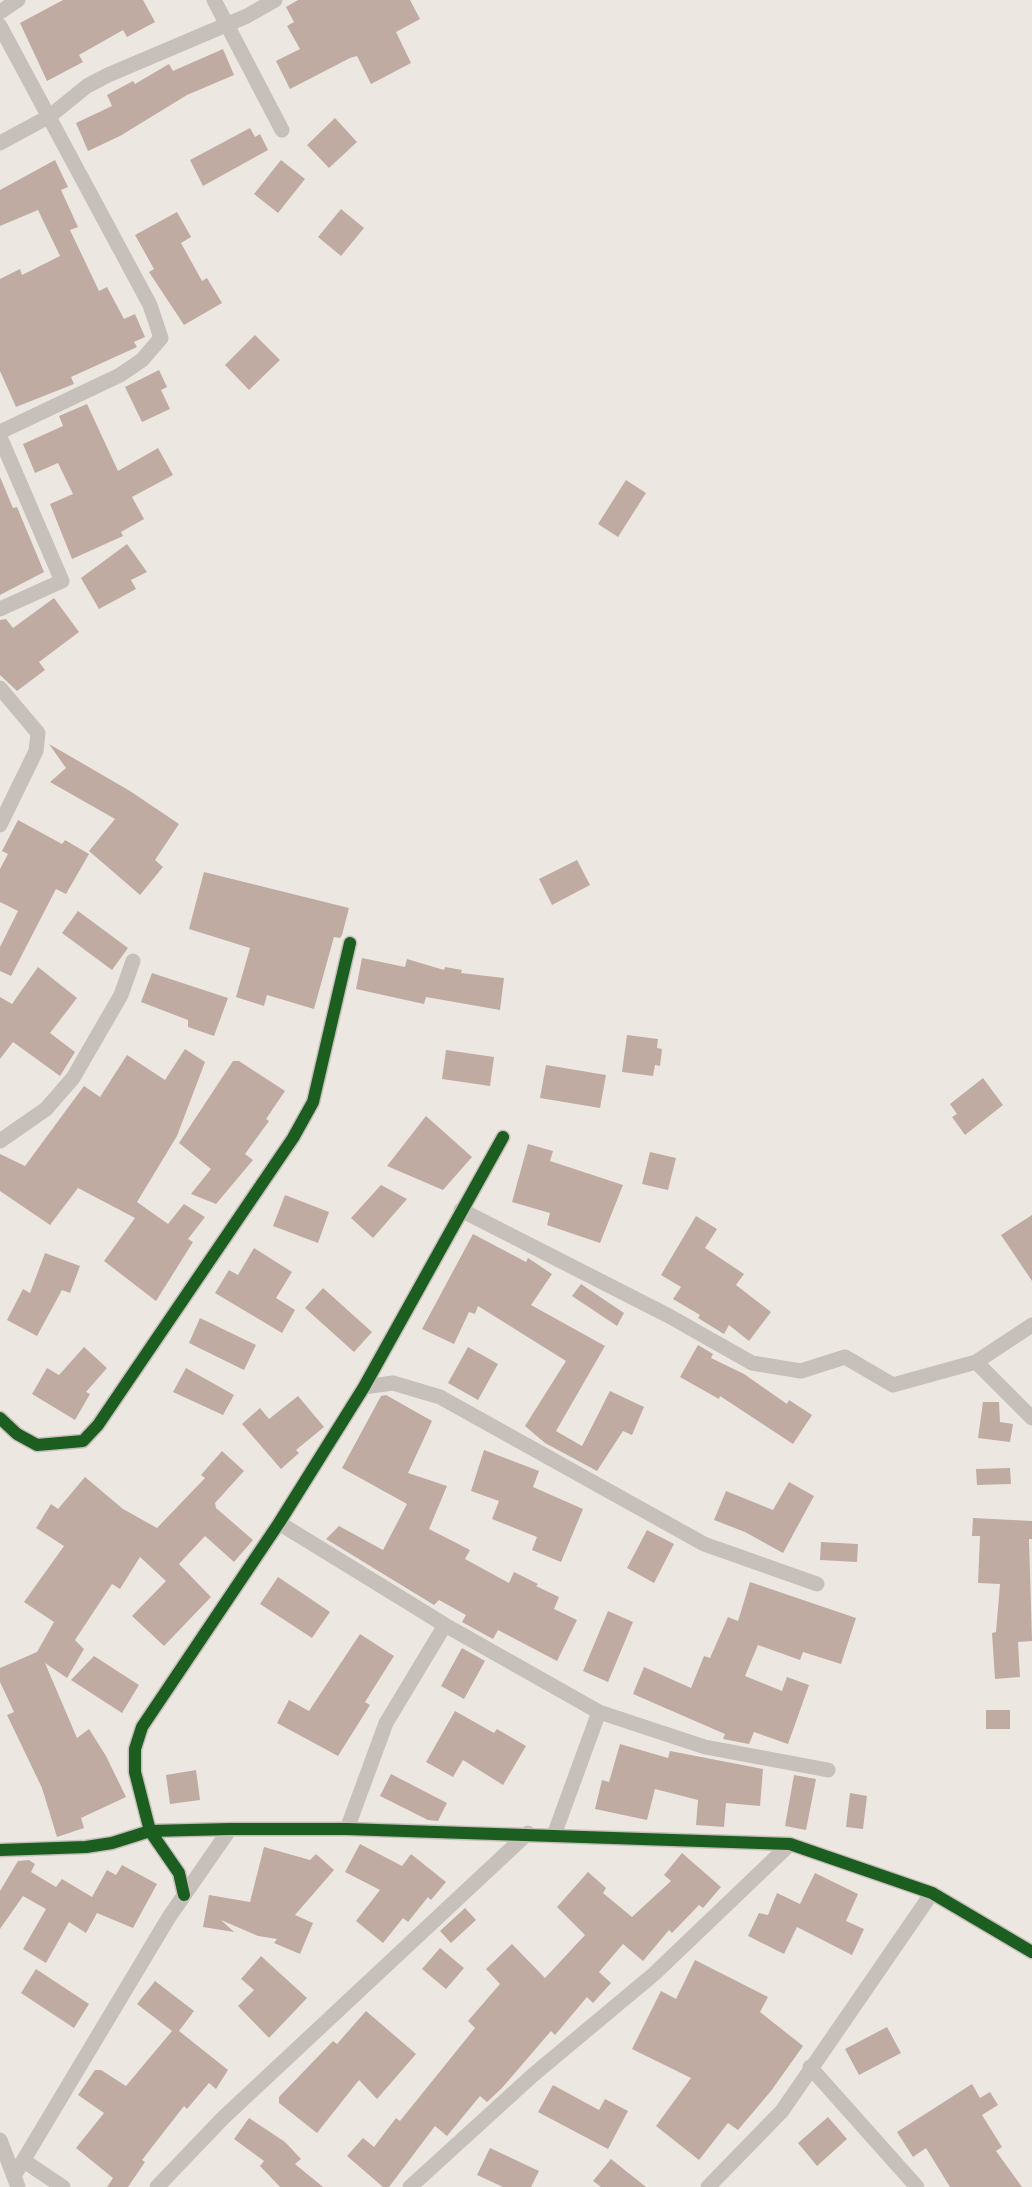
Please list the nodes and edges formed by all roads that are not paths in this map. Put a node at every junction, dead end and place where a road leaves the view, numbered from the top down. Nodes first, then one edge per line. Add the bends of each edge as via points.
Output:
1 (18, 0) edge
2 (214, 0) edge
3 (276, 0) edge
4 (0, 12) edge
5 (226, 25) junction
6 (0, 26) edge
7 (50, 116) junction
8 (282, 130) dead end
9 (0, 143) edge
10 (0, 434) edge
11 (0, 610) edge
12 (0, 688) edge
13 (0, 824) edge
14 (350, 943) dead end
15 (133, 960) dead end
16 (503, 1137) dead end
17 (0, 1141) edge
18 (460, 1210) junction
19 (1032, 1326) edge
20 (976, 1362) junction
21 (364, 1387) junction
22 (0, 1418) edge
23 (1032, 1418) edge
24 (280, 1523) junction
25 (817, 1584) dead end
26 (445, 1625) junction
27 (599, 1712) junction
28 (828, 1770) dead end
29 (347, 1828) junction
30 (230, 1829) junction
31 (150, 1831) junction
32 (528, 1834) junction
33 (554, 1835) junction
34 (790, 1844) junction
35 (0, 1850) edge
36 (932, 1892) junction
37 (184, 1895) junction
38 (1032, 1952) edge
39 (810, 2067) junction
40 (0, 2140) edge
41 (24, 2161) junction
42 (16, 2182) edge
43 (64, 2187) edge
44 (157, 2187) edge
45 (410, 2187) edge
46 (708, 2187) edge
47 (917, 2187) edge

1 - 4 street
2 - 5 street
3 - 5 street
5 - 7 street via 108,75
5 - 8 street
6 - 7 street
7 - 9 street
7 - 10 street via 161,338 120,375
10 - 11 street via 62,581
12 - 13 street via 38,733
14 - 22 street via 312,1102 98,1424 84,1441 36,1445
15 - 17 street via 73,1078 46,1109
16 - 18 street
18 - 20 street via 752,1364 802,1371 844,1357 893,1384
18 - 21 street
19 - 20 street
20 - 23 street
21 - 24 street
21 - 25 street via 393,1384 440,1397 704,1544
24 - 26 street
24 - 31 street via 142,1728 136,1772
26 - 27 street
26 - 29 street via 386,1722
27 - 28 street via 705,1747
27 - 33 street
29 - 30 street
29 - 32 street
30 - 31 street
30 - 37 street
31 - 35 street via 86,1847
31 - 37 street via 179,1873
32 - 33 street
32 - 44 street via 266,2076
33 - 34 street
34 - 36 street
34 - 45 street via 654,1974
36 - 38 street
36 - 39 street
37 - 41 street
39 - 46 street via 782,2111
39 - 47 street
40 - 42 street
41 - 42 street
41 - 43 street

